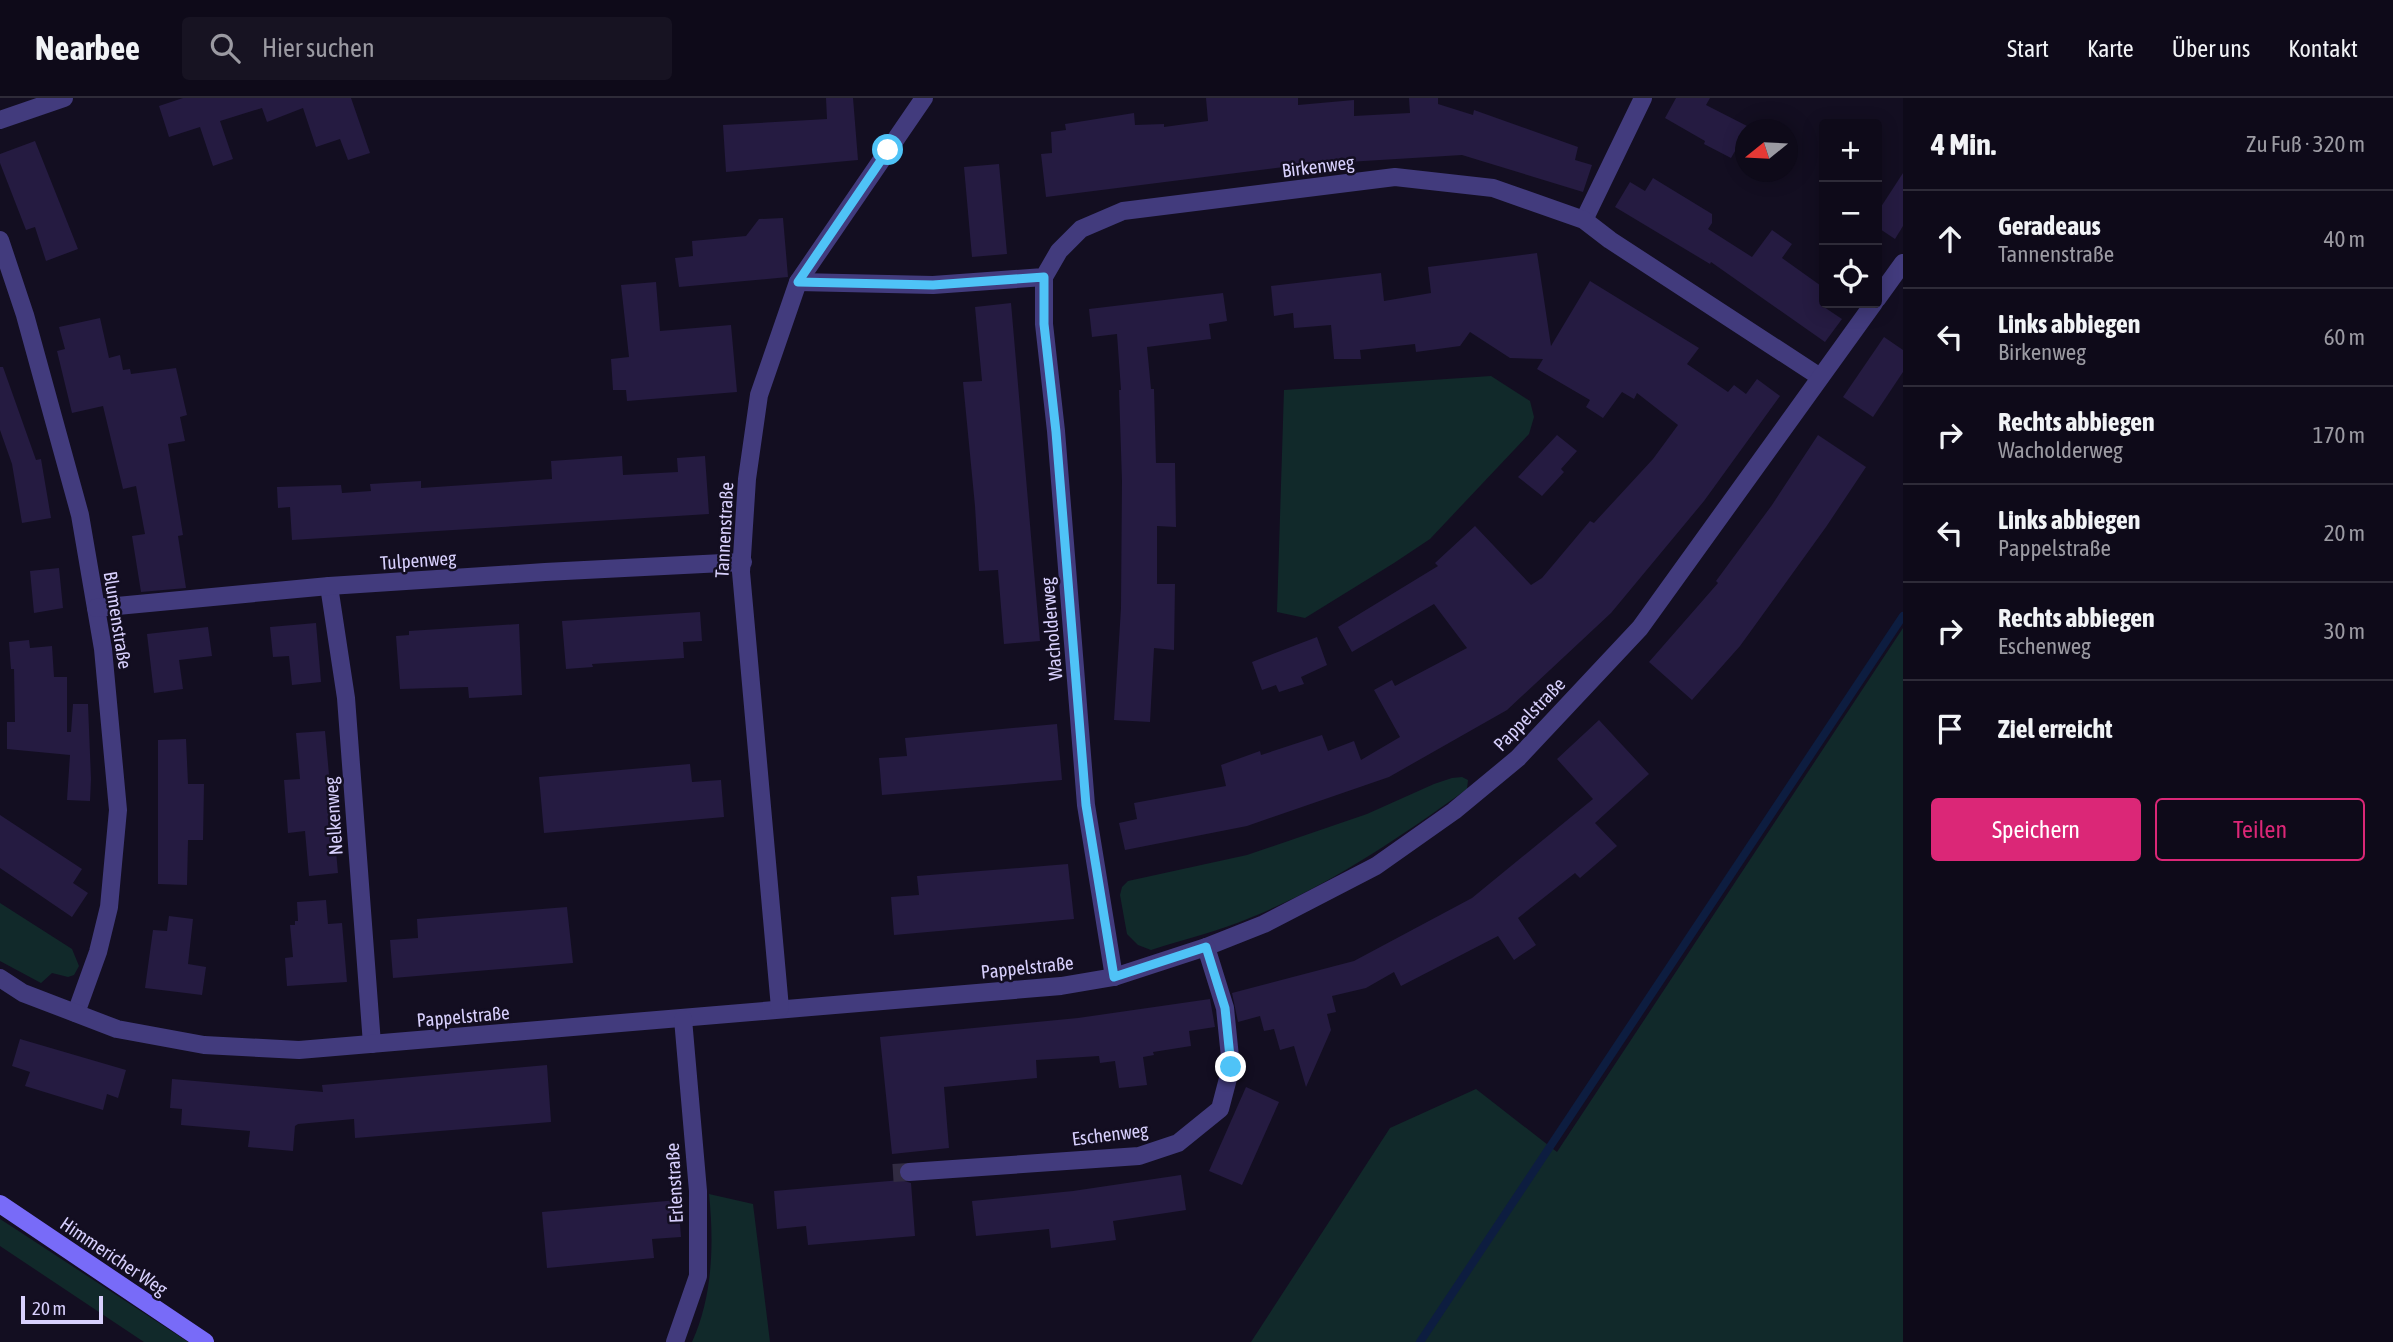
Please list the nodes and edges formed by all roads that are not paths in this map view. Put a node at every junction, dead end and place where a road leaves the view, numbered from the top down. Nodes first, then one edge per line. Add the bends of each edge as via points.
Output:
1 (64, 98) edge
2 (924, 98) edge
3 (1643, 98) edge
4 (0, 120) edge
5 (1584, 220) junction
6 (0, 240) edge
7 (1903, 263) edge
8 (1044, 277) junction
9 (798, 282) junction
10 (1882, 292) edge
11 (1870, 308) edge
12 (1820, 377) junction
13 (743, 562) junction
14 (330, 586) junction
15 (96, 608) junction
16 (1206, 947) junction
17 (1114, 977) junction
18 (0, 978) edge
19 (780, 1008) junction
20 (76, 1013) junction
21 (683, 1019) junction
22 (372, 1044) junction
23 (909, 1172) tunnel mouth
24 (0, 1204) edge
25 (205, 1342) edge
26 (675, 1342) edge

1 - 4 street
2 - 9 street, Tannenstraße
3 - 5 street
5 - 8 street, Birkenweg via 1493,188 1395,177 1123,211 1080,229 1059,251
5 - 12 street, Birkenweg
6 - 15 street, Blumenstraße via 80,515
7 - 10 street, Pappelstraße
8 - 9 street via 933,285
8 - 17 street, Wacholderweg via 1044,324 1086,805
9 - 13 street, Tannenstraße via 759,396 747,479
11 - 12 street, Pappelstraße
12 - 16 street, Pappelstraße via 1640,628 1518,758 1377,866 1264,924
13 - 14 street, Tulpenweg
13 - 19 street, Tannenstraße
14 - 15 street, Tulpenweg
14 - 22 street, Nelkenweg via 346,698
15 - 20 street, Blumenstraße via 118,810 109,907
16 - 17 street, Pappelstraße
16 - 23 street, Eschenweg via 1225,1008 1231,1067 1220,1109 1178,1143 1139,1156
17 - 19 street, Pappelstraße via 1061,986
18 - 20 street, Pappelstraße via 23,993
19 - 21 street, Pappelstraße
20 - 22 street, Pappelstraße via 117,1029 204,1045 299,1050
21 - 22 street, Pappelstraße
21 - 26 street, Erlenstraße via 698,1191 698,1276
24 - 25 street, Himmericher Weg

